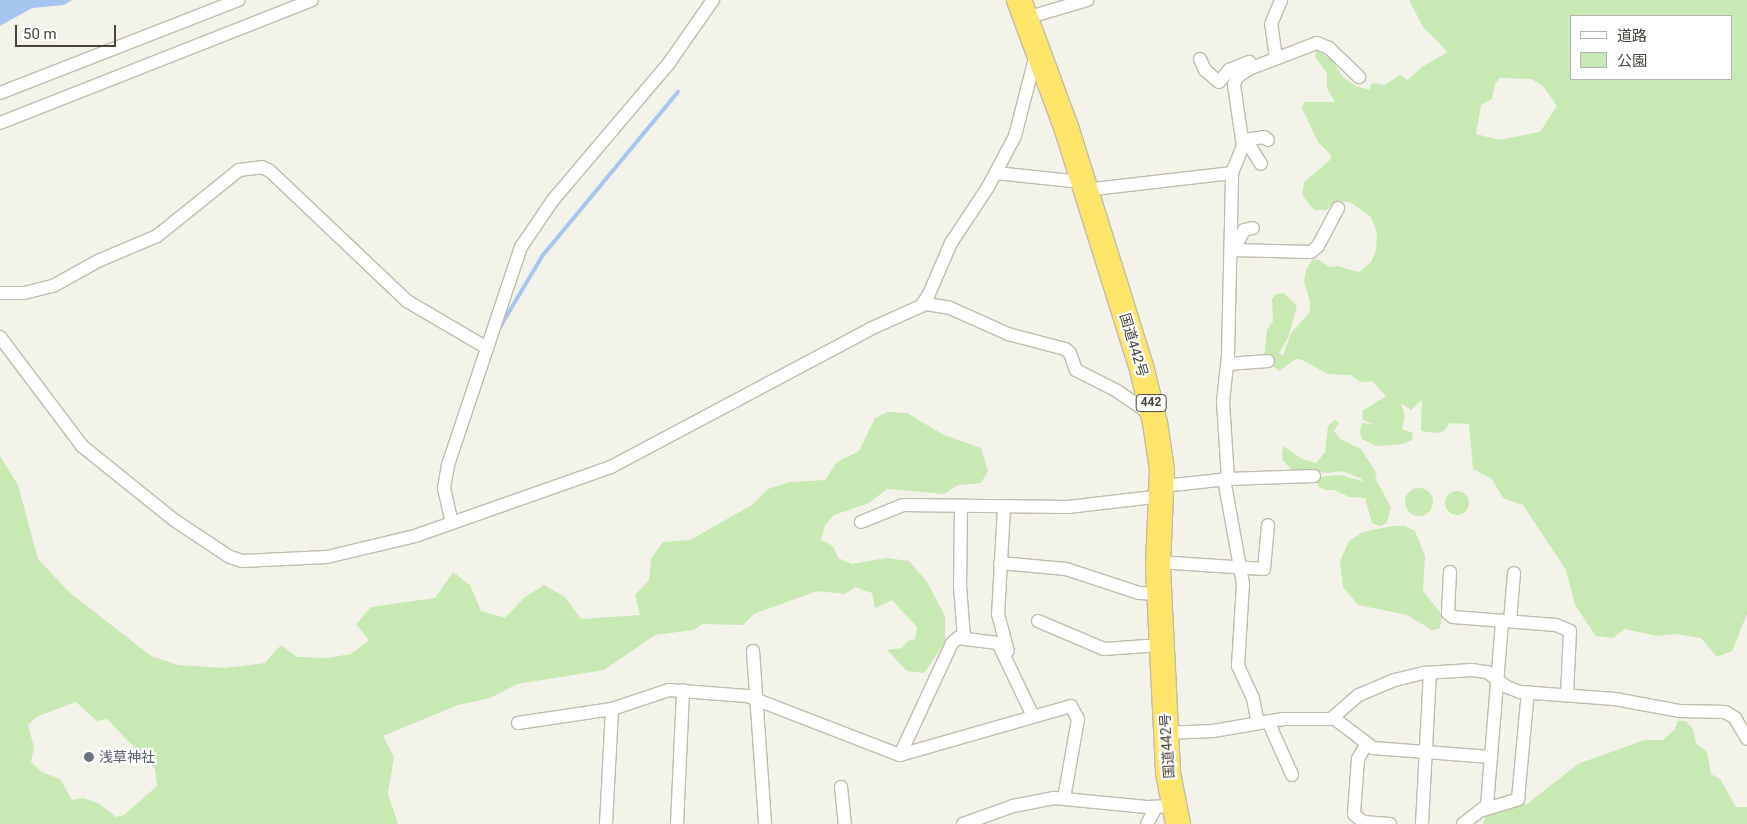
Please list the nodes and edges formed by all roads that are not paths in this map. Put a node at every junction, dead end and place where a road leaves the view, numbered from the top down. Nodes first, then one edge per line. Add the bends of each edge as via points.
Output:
1 (238, 0) edge
2 (312, 0) edge
3 (713, 0) edge
4 (1087, 0) edge
5 (1281, 0) edge
6 (1023, 9) edge
7 (1037, 44) junction
8 (1200, 58) dead end
9 (1276, 58) junction
10 (1258, 66) junction
11 (1359, 77) dead end
12 (0, 93) edge
13 (0, 123) edge
14 (1245, 140) junction
15 (1268, 140) dead end
16 (1261, 164) dead end
17 (996, 173) junction
18 (1232, 173) junction
19 (1084, 186) junction
20 (1338, 208) dead end
21 (1253, 228) dead end
22 (1232, 252) junction
23 (0, 294) edge
24 (921, 306) junction
25 (0, 337) edge
26 (487, 348) junction
27 (1268, 361) dead end
28 (1228, 364) junction
29 (1154, 416) junction
30 (1314, 476) dead end
31 (1226, 479) junction
32 (1162, 491) junction
33 (960, 507) junction
34 (1004, 508) junction
35 (861, 522) dead end
36 (452, 523) junction
37 (1268, 525) dead end
38 (1158, 562) junction
39 (1000, 563) junction
40 (1240, 569) junction
41 (1450, 572) dead end
42 (1514, 573) dead end
43 (1159, 594) junction
44 (1038, 621) dead end
45 (1506, 621) junction
46 (964, 638) junction
47 (1161, 646) junction
48 (753, 651) dead end
49 (1008, 662) junction
50 (1430, 672) junction
51 (1498, 679) junction
52 (683, 690) junction
53 (1528, 692) junction
54 (1567, 694) junction
55 (755, 699) junction
56 (612, 709) junction
57 (1033, 716) junction
58 (1331, 719) junction
59 (1263, 722) junction
60 (518, 723) dead end
61 (1166, 733) junction
62 (1747, 738) edge
63 (1366, 745) junction
64 (1424, 752) junction
65 (900, 755) junction
66 (1491, 758) junction
67 (1292, 775) dead end
68 (841, 786) dead end
69 (1064, 798) junction
70 (1482, 810) junction
71 (1169, 812) edge
72 (606, 824) edge
73 (677, 824) edge
74 (765, 824) edge
75 (845, 824) edge
76 (963, 824) edge
77 (1147, 824) edge
78 (1390, 824) edge
79 (1422, 824) edge
80 (1463, 824) edge

1 - 12 street
2 - 13 street
3 - 26 street via 669,63 553,200 521,247
4 - 6 street
5 - 9 street via 1271,24
6 - 7 highway, 国道442号 / 442
7 - 17 street via 1021,120
7 - 19 highway, 国道442号 / 442
8 - 10 street via 1210,76 1219,82 1229,70 1246,62
9 - 10 street
9 - 11 street via 1312,44 1321,44
10 - 14 street via 1240,74 1235,82
14 - 15 street via 1264,137
14 - 16 street
14 - 18 street via 1242,155
17 - 19 street
17 - 24 street via 951,243
18 - 19 street
18 - 22 street
19 - 29 highway, 国道442号 / 442
20 - 22 street via 1318,246 1311,252
21 - 22 street via 1244,230
22 - 28 street
23 - 26 street via 44,289 98,260 157,236 239,170 262,167 407,301
24 - 29 street via 942,305 1008,334 1065,350 1070,353 1076,370
24 - 36 street via 870,329 624,461
25 - 36 street via 82,446 174,520 238,560 340,554
26 - 36 street via 446,474 445,495
27 - 28 street
28 - 31 street via 1223,411
29 - 32 highway, 国道442号 / 442
30 - 31 street
31 - 32 street
31 - 40 street
32 - 34 street via 1068,507
32 - 38 highway, 国道442号 / 442
33 - 34 street
33 - 35 street via 903,505
33 - 46 street
34 - 39 street
37 - 40 street via 1267,566 1261,570
38 - 40 street
38 - 43 highway, 国道442号 / 442
39 - 43 street via 1066,569 1139,592
39 - 49 street via 998,614 1010,656
40 - 59 street via 1243,592 1238,666
41 - 45 street via 1448,614
42 - 45 street
43 - 47 highway, 国道442号 / 442
44 - 47 street via 1104,649
45 - 51 street
45 - 54 street via 1556,625 1570,632
46 - 49 street via 995,641
46 - 65 street via 952,643
47 - 61 highway, 国道442号 / 442
48 - 55 street
49 - 57 street
50 - 51 street via 1479,670
50 - 58 street via 1395,680 1368,691 1349,702
50 - 64 street
51 - 53 street via 1511,689
51 - 66 street
52 - 55 street
52 - 56 street via 660,692
52 - 73 street
53 - 54 street
53 - 70 street via 1518,799
54 - 62 street via 1624,700 1679,711 1725,712 1735,718
55 - 65 street
55 - 74 street
56 - 60 street
56 - 72 street
57 - 65 street
57 - 69 street via 1067,705 1078,715
58 - 59 street
58 - 63 street via 1346,725
59 - 61 street via 1213,731
59 - 67 street
61 - 71 highway, 国道442号 / 442
63 - 64 street via 1377,749
63 - 78 street via 1358,759 1354,814 1363,822
64 - 66 street
64 - 79 street
66 - 70 street via 1487,805
68 - 75 street
69 - 71 street
69 - 76 street via 1013,806
70 - 80 street
71 - 77 street

